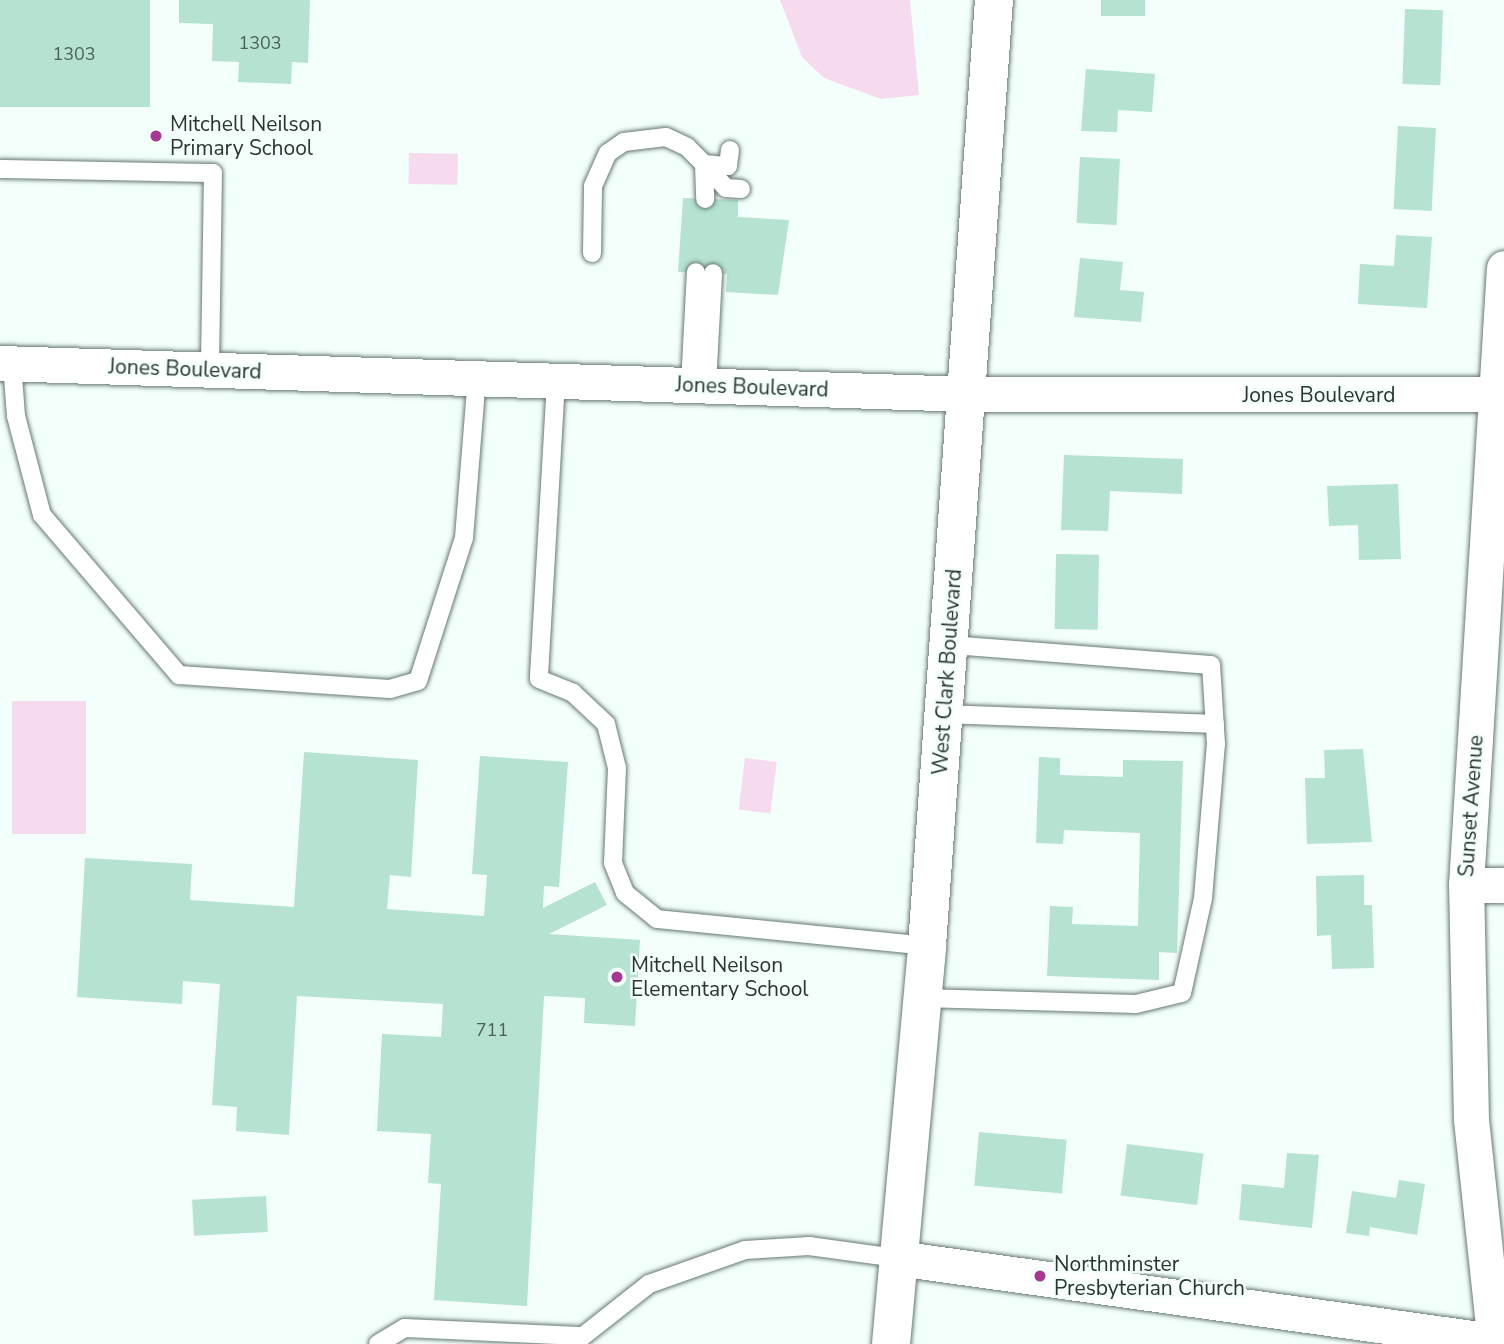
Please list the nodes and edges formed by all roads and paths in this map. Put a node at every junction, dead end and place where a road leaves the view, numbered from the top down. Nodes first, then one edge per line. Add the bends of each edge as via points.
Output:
1 (994, 0) edge
2 (730, 150) dead end
3 (704, 164) junction
4 (0, 169) edge
5 (717, 178) junction
6 (741, 189) dead end
7 (592, 253) dead end
8 (1504, 268) edge
9 (704, 273) dead end
10 (6, 363) edge
11 (210, 369) junction
12 (477, 378) junction
13 (556, 381) junction
14 (698, 385) junction
15 (968, 394) junction
16 (1501, 394) edge
17 (949, 645) junction
18 (944, 714) junction
19 (1215, 724) junction
20 (1466, 885) junction
21 (1504, 885) edge
22 (927, 946) junction
23 (922, 998) junction
24 (897, 1258) junction
25 (576, 1340) edge
26 (1494, 1342) edge
27 (378, 1344) edge
28 (891, 1344) edge

1 - 15 street, West Clark Boulevard
2 - 3 lane via 728,166
3 - 5 lane
3 - 5 lane via 710,199
3 - 7 lane via 666,137 646,135 608,153 593,186
4 - 11 lane via 213,173
5 - 6 lane via 726,188
8 - 16 street, Sunset Avenue
9 - 14 lane
10 - 11 street, Jones Boulevard
10 - 12 lane via 41,515 179,675 390,689 418,681 464,538
11 - 12 street, Jones Boulevard
12 - 13 street, Jones Boulevard
13 - 14 street, Jones Boulevard
13 - 22 lane via 539,679 573,693 606,724 617,768 613,863 625,893 657,919
14 - 15 street, Jones Boulevard
15 - 16 street, Jones Boulevard
15 - 17 street, West Clark Boulevard
16 - 20 street, Sunset Avenue
17 - 18 street, West Clark Boulevard
17 - 19 lane via 1211,665
18 - 19 lane
18 - 22 street, West Clark Boulevard
19 - 23 lane via 1203,898 1182,993 1136,1004
20 - 21 street
20 - 26 street, Sunset Avenue via 1471,1120
22 - 23 street, West Clark Boulevard
23 - 24 street, West Clark Boulevard
24 - 25 lane via 809,1246 745,1250 649,1284
24 - 26 street
24 - 28 street, West Clark Boulevard
25 - 27 lane via 405,1328

